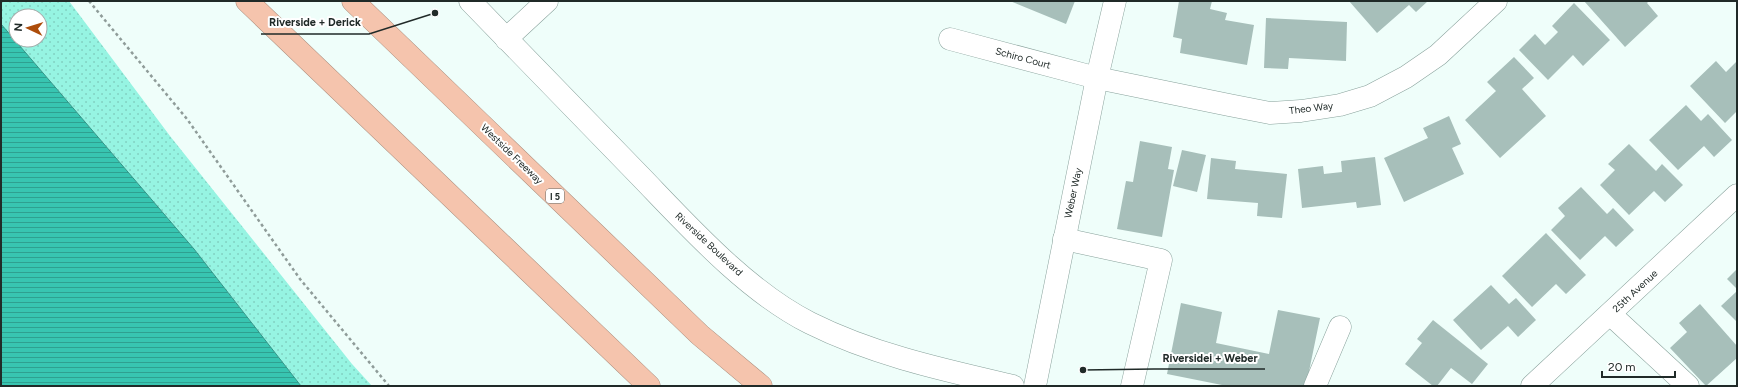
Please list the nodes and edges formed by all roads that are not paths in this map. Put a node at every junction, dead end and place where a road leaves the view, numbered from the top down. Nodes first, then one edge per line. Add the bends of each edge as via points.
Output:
1 (247, 1) edge
2 (353, 1) edge
3 (470, 1) edge
4 (547, 1) edge
5 (1115, 1) edge
6 (1496, 1) edge
7 (506, 39) junction
8 (950, 39) dead end
9 (1097, 78) junction
10 (1737, 195) edge
11 (1064, 239) junction
12 (1610, 314) junction
13 (1340, 327) dead end
14 (648, 386) edge
15 (761, 386) edge
16 (1013, 386) edge
17 (1035, 386) edge
18 (1132, 386) edge
19 (1315, 386) edge
20 (1532, 386) edge
21 (1688, 386) edge

1 - 14 highway
2 - 15 highway, Westside Freeway / I 5 via 700,335
3 - 7 street, Riverside Boulevard
4 - 7 street
5 - 9 street, Weber Way
6 - 9 street, Theo Way via 1438,55 1406,77 1370,96 1340,105 1270,113
7 - 16 street, Riverside Boulevard via 694,232 741,274 785,308 810,323 889,355
8 - 9 street, Schiro Court
9 - 11 street, Weber Way
10 - 12 street, 25th Avenue
11 - 17 street, Weber Way
11 - 18 street via 1161,260
12 - 20 street, 25th Avenue
12 - 21 street
13 - 19 street

